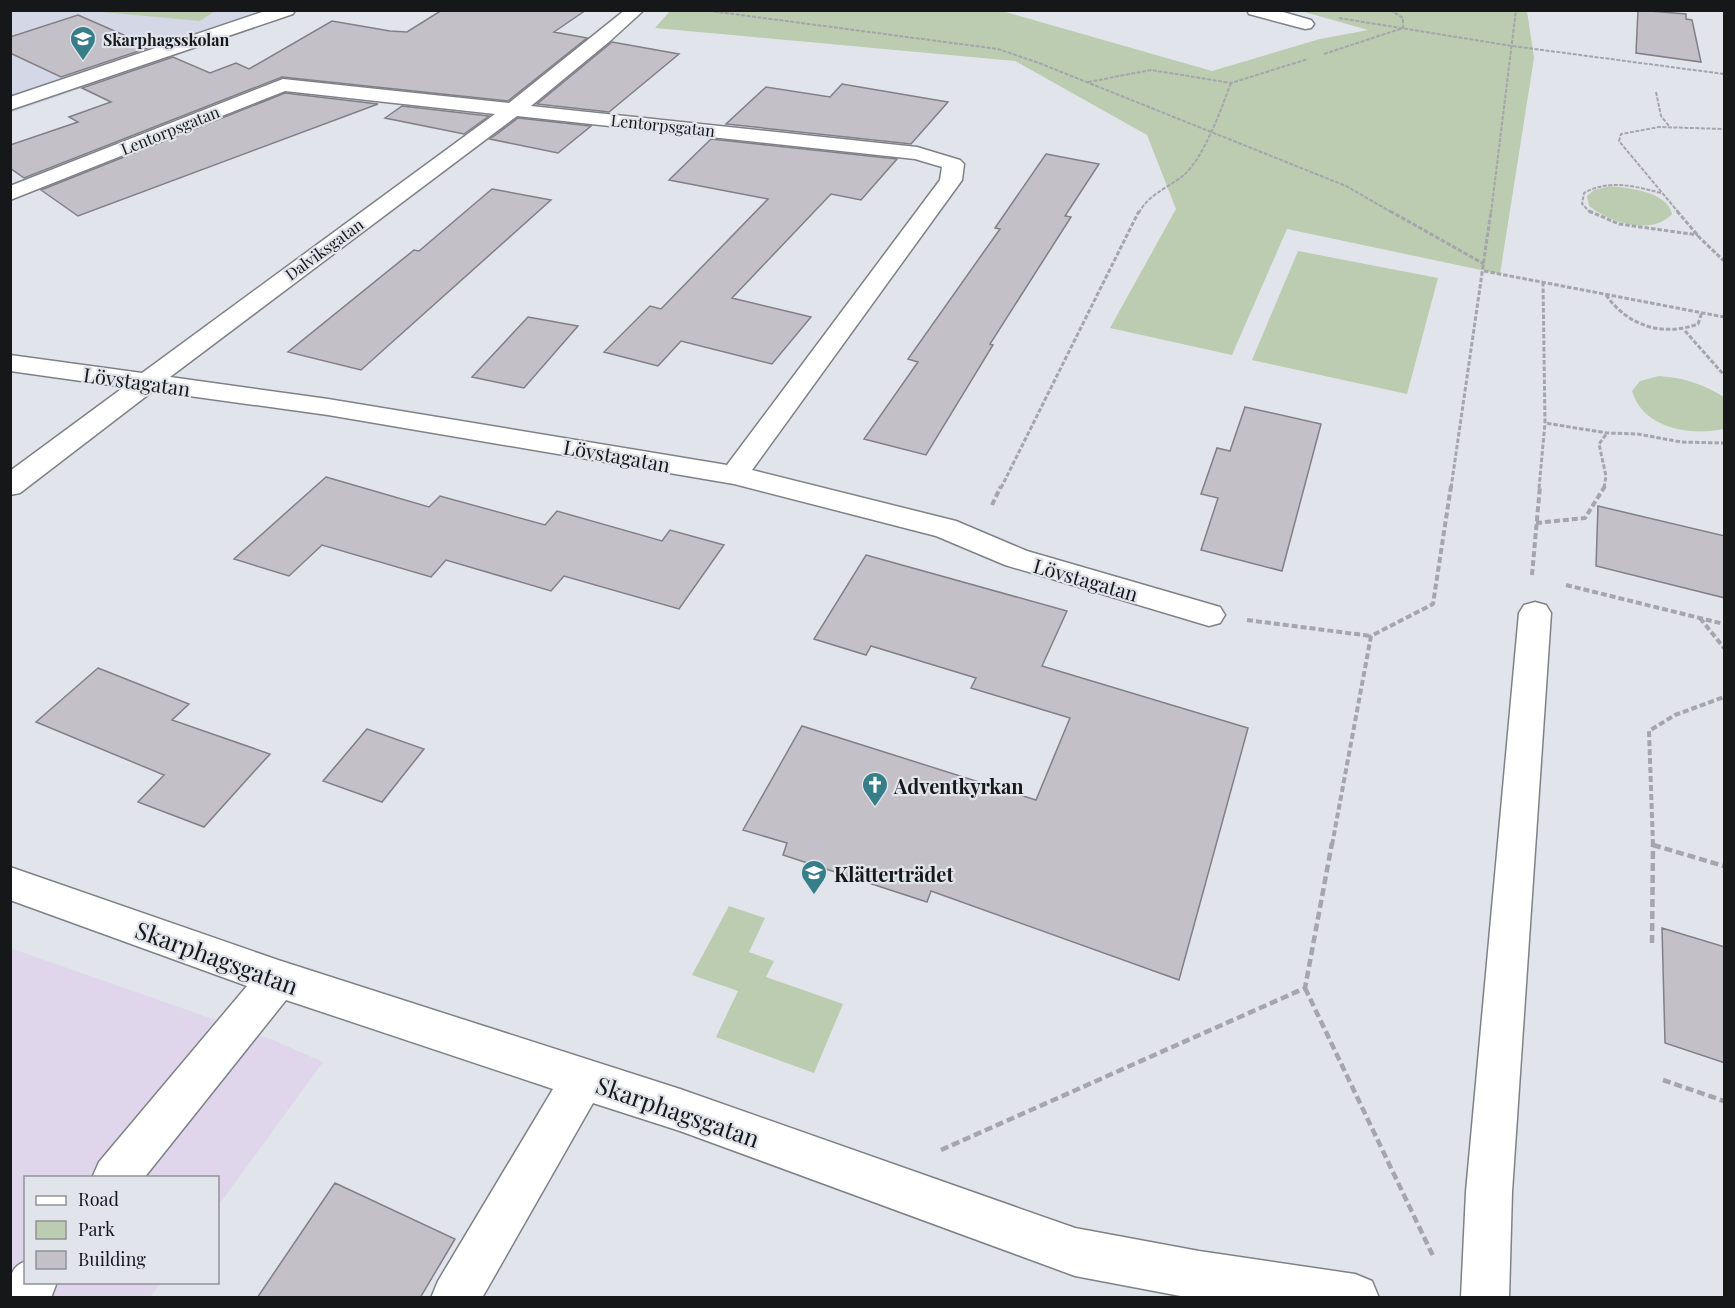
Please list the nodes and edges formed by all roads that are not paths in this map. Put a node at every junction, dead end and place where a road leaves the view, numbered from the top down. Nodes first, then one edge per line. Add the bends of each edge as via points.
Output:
1 (287, 10) edge
2 (636, 10) edge
3 (1255, 10) edge
4 (1305, 24) road end
5 (10, 104) edge
6 (513, 109) junction
7 (10, 194) edge
8 (10, 363) edge
9 (147, 382) junction
10 (734, 475) junction
11 (10, 486) edge
12 (1533, 595) road end
13 (1209, 615) road end
14 (10, 883) edge
15 (279, 980) junction
16 (583, 1079) junction
17 (117, 1176) edge
18 (32, 1284) edge
19 (1197, 1286) edge
20 (21, 1298) edge
21 (455, 1298) edge
22 (1355, 1298) edge
23 (1485, 1298) edge

1 - 5 street
2 - 6 street, Dalviksgatan via 599,44
3 - 4 street
6 - 7 street, Lentorpsgatan via 283,85
6 - 9 street, Dalviksgatan
6 - 10 street, Lentorpsgatan via 917,153 953,164 951,180
8 - 9 street, Lövstagatan
9 - 10 street, Lövstagatan via 328,407
9 - 11 street, Dalviksgatan
10 - 13 street, Lövstagatan via 945,528 1016,558
12 - 23 street
14 - 15 street, Skarphagsgatan
15 - 16 street, Skarphagsgatan
15 - 17 street
16 - 19 street, Skarphagsgatan via 1075,1252
16 - 21 street
18 - 20 street
19 - 22 street, Skarphagsgatan

